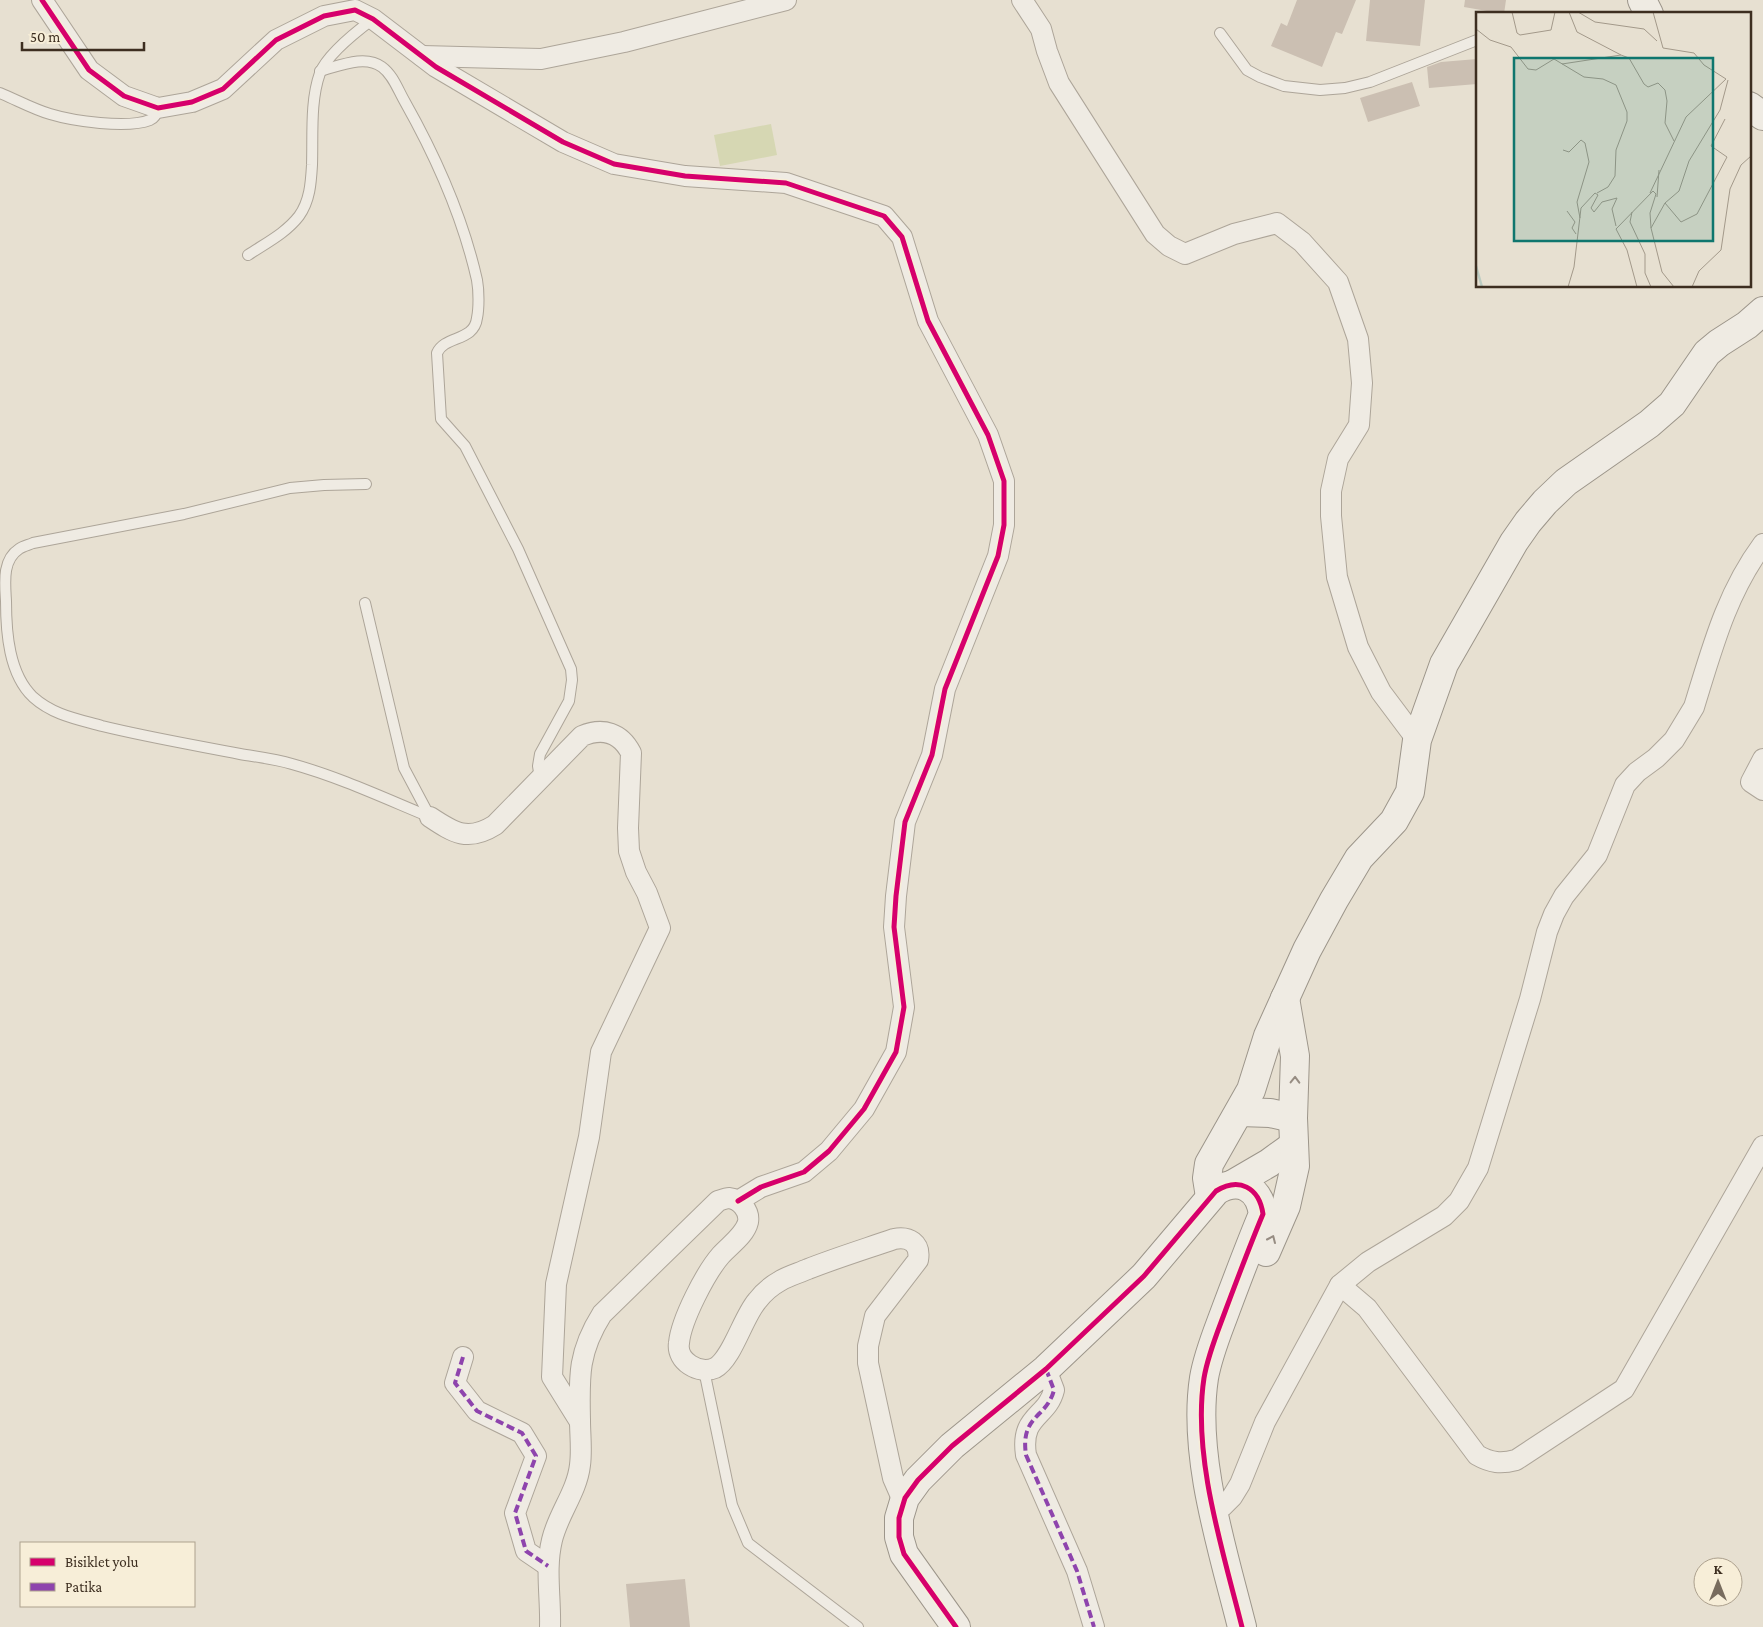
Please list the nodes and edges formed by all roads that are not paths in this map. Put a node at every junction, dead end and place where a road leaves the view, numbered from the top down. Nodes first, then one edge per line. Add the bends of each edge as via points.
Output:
1 (42, 0) edge
2 (786, 0) edge
3 (1022, 0) edge
4 (1642, 0) edge
5 (1648, 12) edge
6 (373, 19) junction
7 (1220, 34) dead end
8 (1476, 40) edge
9 (422, 56) junction
10 (320, 72) junction
11 (0, 93) edge
12 (158, 108) junction
13 (248, 255) dead end
14 (1763, 310) edge
15 (366, 484) dead end
16 (1763, 544) edge
17 (365, 602) dead end
18 (1417, 740) junction
19 (1763, 759) edge
20 (540, 778) junction
21 (1763, 790) edge
22 (430, 817) junction
23 (1285, 998) junction
24 (1240, 1112) junction
25 (1293, 1118) junction
26 (1223, 1140) junction
27 (1294, 1145) junction
28 (1763, 1146) edge
29 (1238, 1188) junction
30 (738, 1201) junction
31 (1340, 1286) junction
32 (1215, 1339) junction
33 (463, 1358) dead end
34 (1046, 1369) junction
35 (704, 1370) junction
36 (580, 1422) junction
37 (906, 1498) junction
38 (1214, 1511) junction
39 (548, 1566) junction
40 (550, 1627) edge
41 (858, 1627) edge
42 (956, 1627) edge
43 (1094, 1627) edge
44 (1242, 1627) edge

1 - 12 street via 89,70 124,96
2 - 9 street via 624,42 541,59
3 - 18 street via 1041,28 1059,83 1155,234 1186,254 1234,234 1277,223 1302,242 1338,282 1358,339 1362,383 1359,425 1338,459 1331,491 1337,577 1362,654 1381,692
4 - 5 street
6 - 9 street
6 - 10 lane via 339,47
6 - 12 street via 355,10 324,16 276,40 223,89 192,102
7 - 8 lane via 1247,70 1284,86 1320,90 1370,82
9 - 30 street via 563,142 614,164 685,176 786,183 884,216 902,237 928,321 988,435 1004,481 1004,525 998,556 945,689 932,756 905,822 894,927 904,1006 896,1052 864,1109 829,1151 804,1172 761,1187
10 - 13 lane via 313,108 312,180 308,198 300,215 286,230
10 - 20 lane via 359,61 371,61 389,73 416,122 459,216 478,283 478,318 467,335 442,346 437,354 441,419 466,446 518,549 567,660 572,680 569,701 540,754
11 - 12 lane via 49,114 97,122 150,120
14 - 18 street via 1748,326 1707,353 1672,404 1566,482 1528,522 1444,664
15 - 22 lane via 290,488 184,514 33,543 19,549 5,570 9,644 14,667 32,696 67,717 291,764
16 - 31 street via 1737,585 1720,621 1688,719 1666,750 1625,785 1597,855 1564,896 1554,914 1484,1150 1469,1186 1444,1216 1387,1249
17 - 22 lane via 404,768
18 - 23 street via 1410,792 1394,821 1360,858 1334,900
19 - 21 street via 1751,782
20 - 22 street via 495,825 484,832 473,835 450,831
20 - 36 street via 582,736 592,732 610,733 627,745 631,753 629,851 660,928 601,1052 589,1137 556,1284 552,1377
23 - 24 street
25 -> 23 street via 1295,1056
24 - 25 street
24 - 26 street
25 - 27 street
26 - 29 street via 1242,1160
26 - 29 street via 1209,1164 1207,1188
27 - 29 street
32 -> 27 street via 1226,1332 1237,1318 1286,1206 1296,1166
28 - 31 street via 1624,1389 1516,1460 1495,1463 1477,1455 1367,1308
29 - 32 street via 1263,1214
29 - 34 street
30 - 35 street via 748,1214 748,1222 706,1276 680,1333 678,1346 683,1359 692,1367
30 - 36 street via 729,1198 718,1201 602,1314 584,1349 580,1371
31 - 38 street via 1265,1422 1240,1484 1232,1497
32 - 38 street via 1204,1376 1200,1408 1202,1445
33 - 39 street via 455,1383 477,1411 522,1433 536,1456 516,1513 526,1551
34 - 37 street via 952,1446 918,1480
34 - 43 street via 1054,1390 1028,1427 1026,1455 1077,1571
35 - 37 street via 715,1368 725,1360 756,1302 781,1280 894,1239 911,1239 918,1248 918,1260 875,1316 868,1346 868,1363 893,1478 900,1494
35 - 41 lane via 732,1505 748,1543
36 - 39 street via 580,1468 557,1520
37 - 42 street via 899,1518 899,1537 904,1554
38 - 44 street
39 - 40 street

